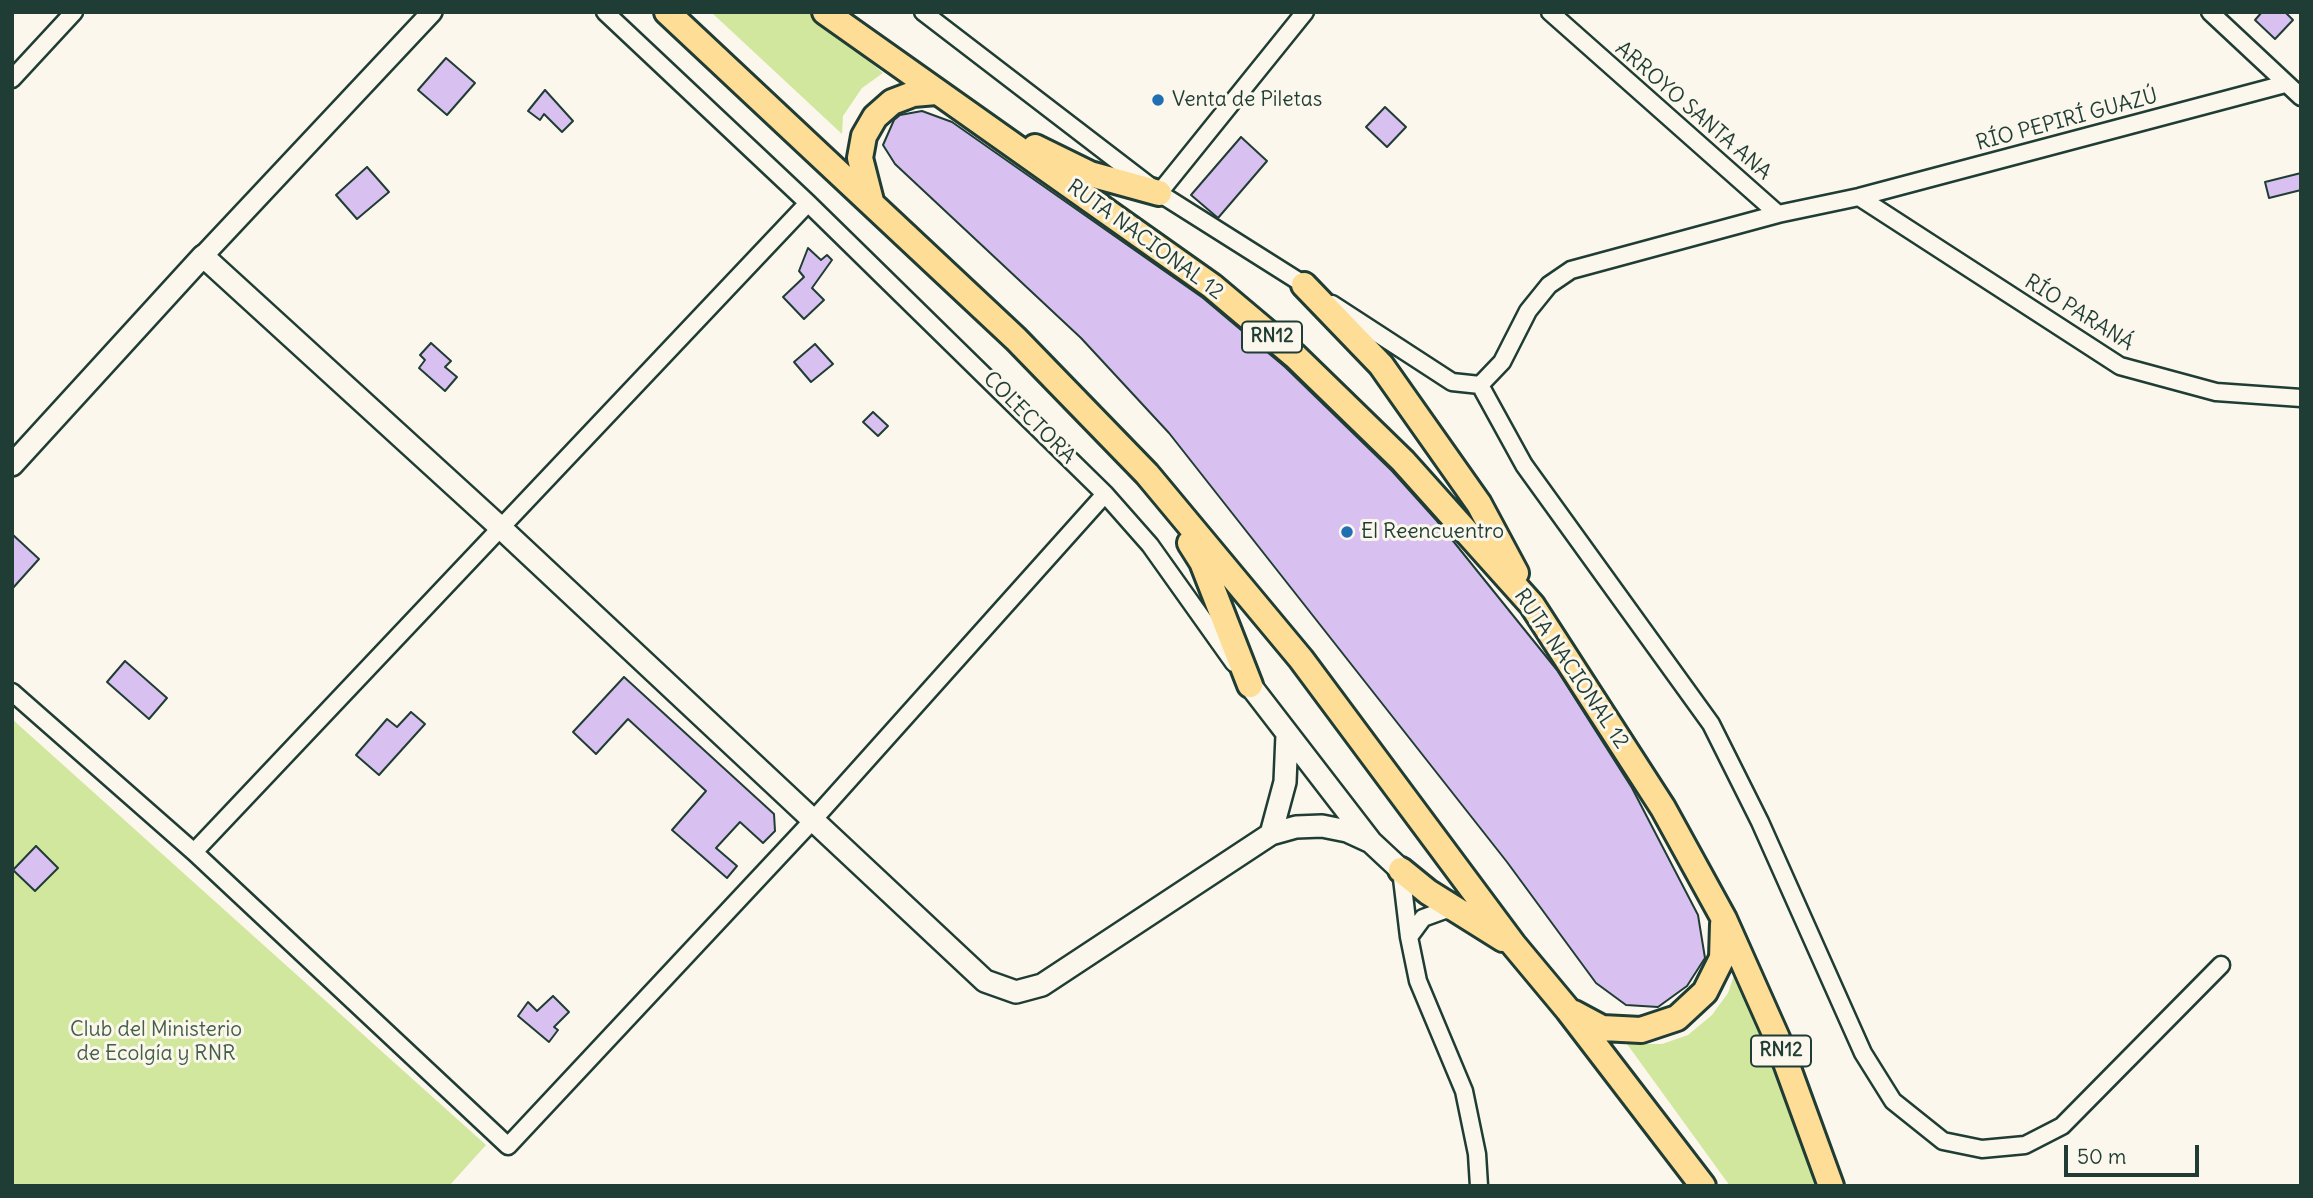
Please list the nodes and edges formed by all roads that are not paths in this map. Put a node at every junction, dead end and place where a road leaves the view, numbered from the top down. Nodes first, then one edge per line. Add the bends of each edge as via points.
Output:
1 (74, 12) edge
2 (432, 12) edge
3 (605, 12) edge
4 (667, 12) edge
5 (825, 12) edge
6 (923, 12) edge
7 (1304, 12) edge
8 (1550, 12) edge
9 (2210, 12) edge
10 (12, 79) edge
11 (2285, 84) junction
12 (936, 92) junction
13 (2301, 97) edge
14 (971, 116) junction
15 (1158, 193) junction
16 (1859, 197) junction
17 (808, 203) junction
18 (871, 203) junction
19 (1778, 214) junction
20 (203, 256) junction
21 (1304, 285) junction
22 (1480, 385) junction
23 (2301, 398) edge
24 (12, 465) edge
25 (1147, 474) junction
26 (1105, 494) junction
27 (502, 529) junction
28 (1532, 605) junction
29 (1250, 685) junction
30 (12, 692) edge
31 (1287, 735) junction
32 (814, 819) junction
33 (1271, 834) junction
34 (1371, 842) junction
35 (194, 852) junction
36 (1401, 870) junction
37 (1456, 911) junction
38 (1724, 919) junction
39 (1409, 937) junction
40 (1513, 944) junction
41 (2221, 965) dead end
42 (1568, 1010) junction
43 (1479, 1186) edge
44 (1703, 1186) edge
45 (1831, 1186) edge

1 - 10 street
2 - 20 street
3 - 17 street, COLECTORA
4 - 18 highway
5 - 12 highway, RUTA NACIONAL 12 / RN12
6 - 15 street
7 - 15 street
8 - 19 street, ARROYO SANTA ANA
9 - 11 street
11 - 13 street
11 - 16 street, RÍO PEPIRÍ GUAZÚ
12 - 14 highway, RUTA NACIONAL 12 / RN12
12 - 18 highway via 892,102 875,117 864,136 860,158
14 - 15 highway via 1090,174
14 - 28 highway, RUTA NACIONAL 12 / RN12 via 1212,286 1295,356 1403,461
15 - 21 street
16 - 19 street, RÍO PEPIRÍ GUAZÚ
16 - 23 street, RÍO PARANÁ via 2120,366 2216,392
17 - 26 street, COLECTORA
17 - 27 street
18 - 25 highway via 1016,339
19 - 22 street, RÍO PEPIRÍ GUAZÚ via 1572,270 1549,285 1528,311 1502,362
20 - 24 main road
20 - 27 main road
21 - 22 street via 1452,382
21 - 28 highway via 1381,365 1479,504
22 - 41 street via 1524,465 1711,724 1863,1053 1893,1101 1943,1141 1982,1149 2025,1146 2062,1126
25 - 29 highway via 1202,562
25 - 40 highway via 1300,659
26 - 29 street, COLECTORA via 1150,545
26 - 32 street
27 - 32 main road
27 - 35 street
28 - 38 highway, RUTA NACIONAL 12 / RN12 via 1663,808
29 - 31 main road, COLECTORA
30 - 35 street
31 - 33 main road via 1285,782
31 - 34 main road, COLECTORA
32 - 33 main road via 985,981 1016,992 1042,985
32 - 35 street via 508,1146
33 - 34 main road via 1322,826
34 - 36 main road, COLECTORA
36 - 37 highway
36 - 39 street
37 - 39 street via 1423,918
37 - 40 highway
38 - 42 highway via 1722,958 1706,992 1677,1018 1641,1030 1602,1028
38 - 45 highway, RUTA NACIONAL 12 / RN12 via 1777,1038
39 - 43 street via 1419,981 1464,1091
40 - 42 highway
42 - 44 highway

